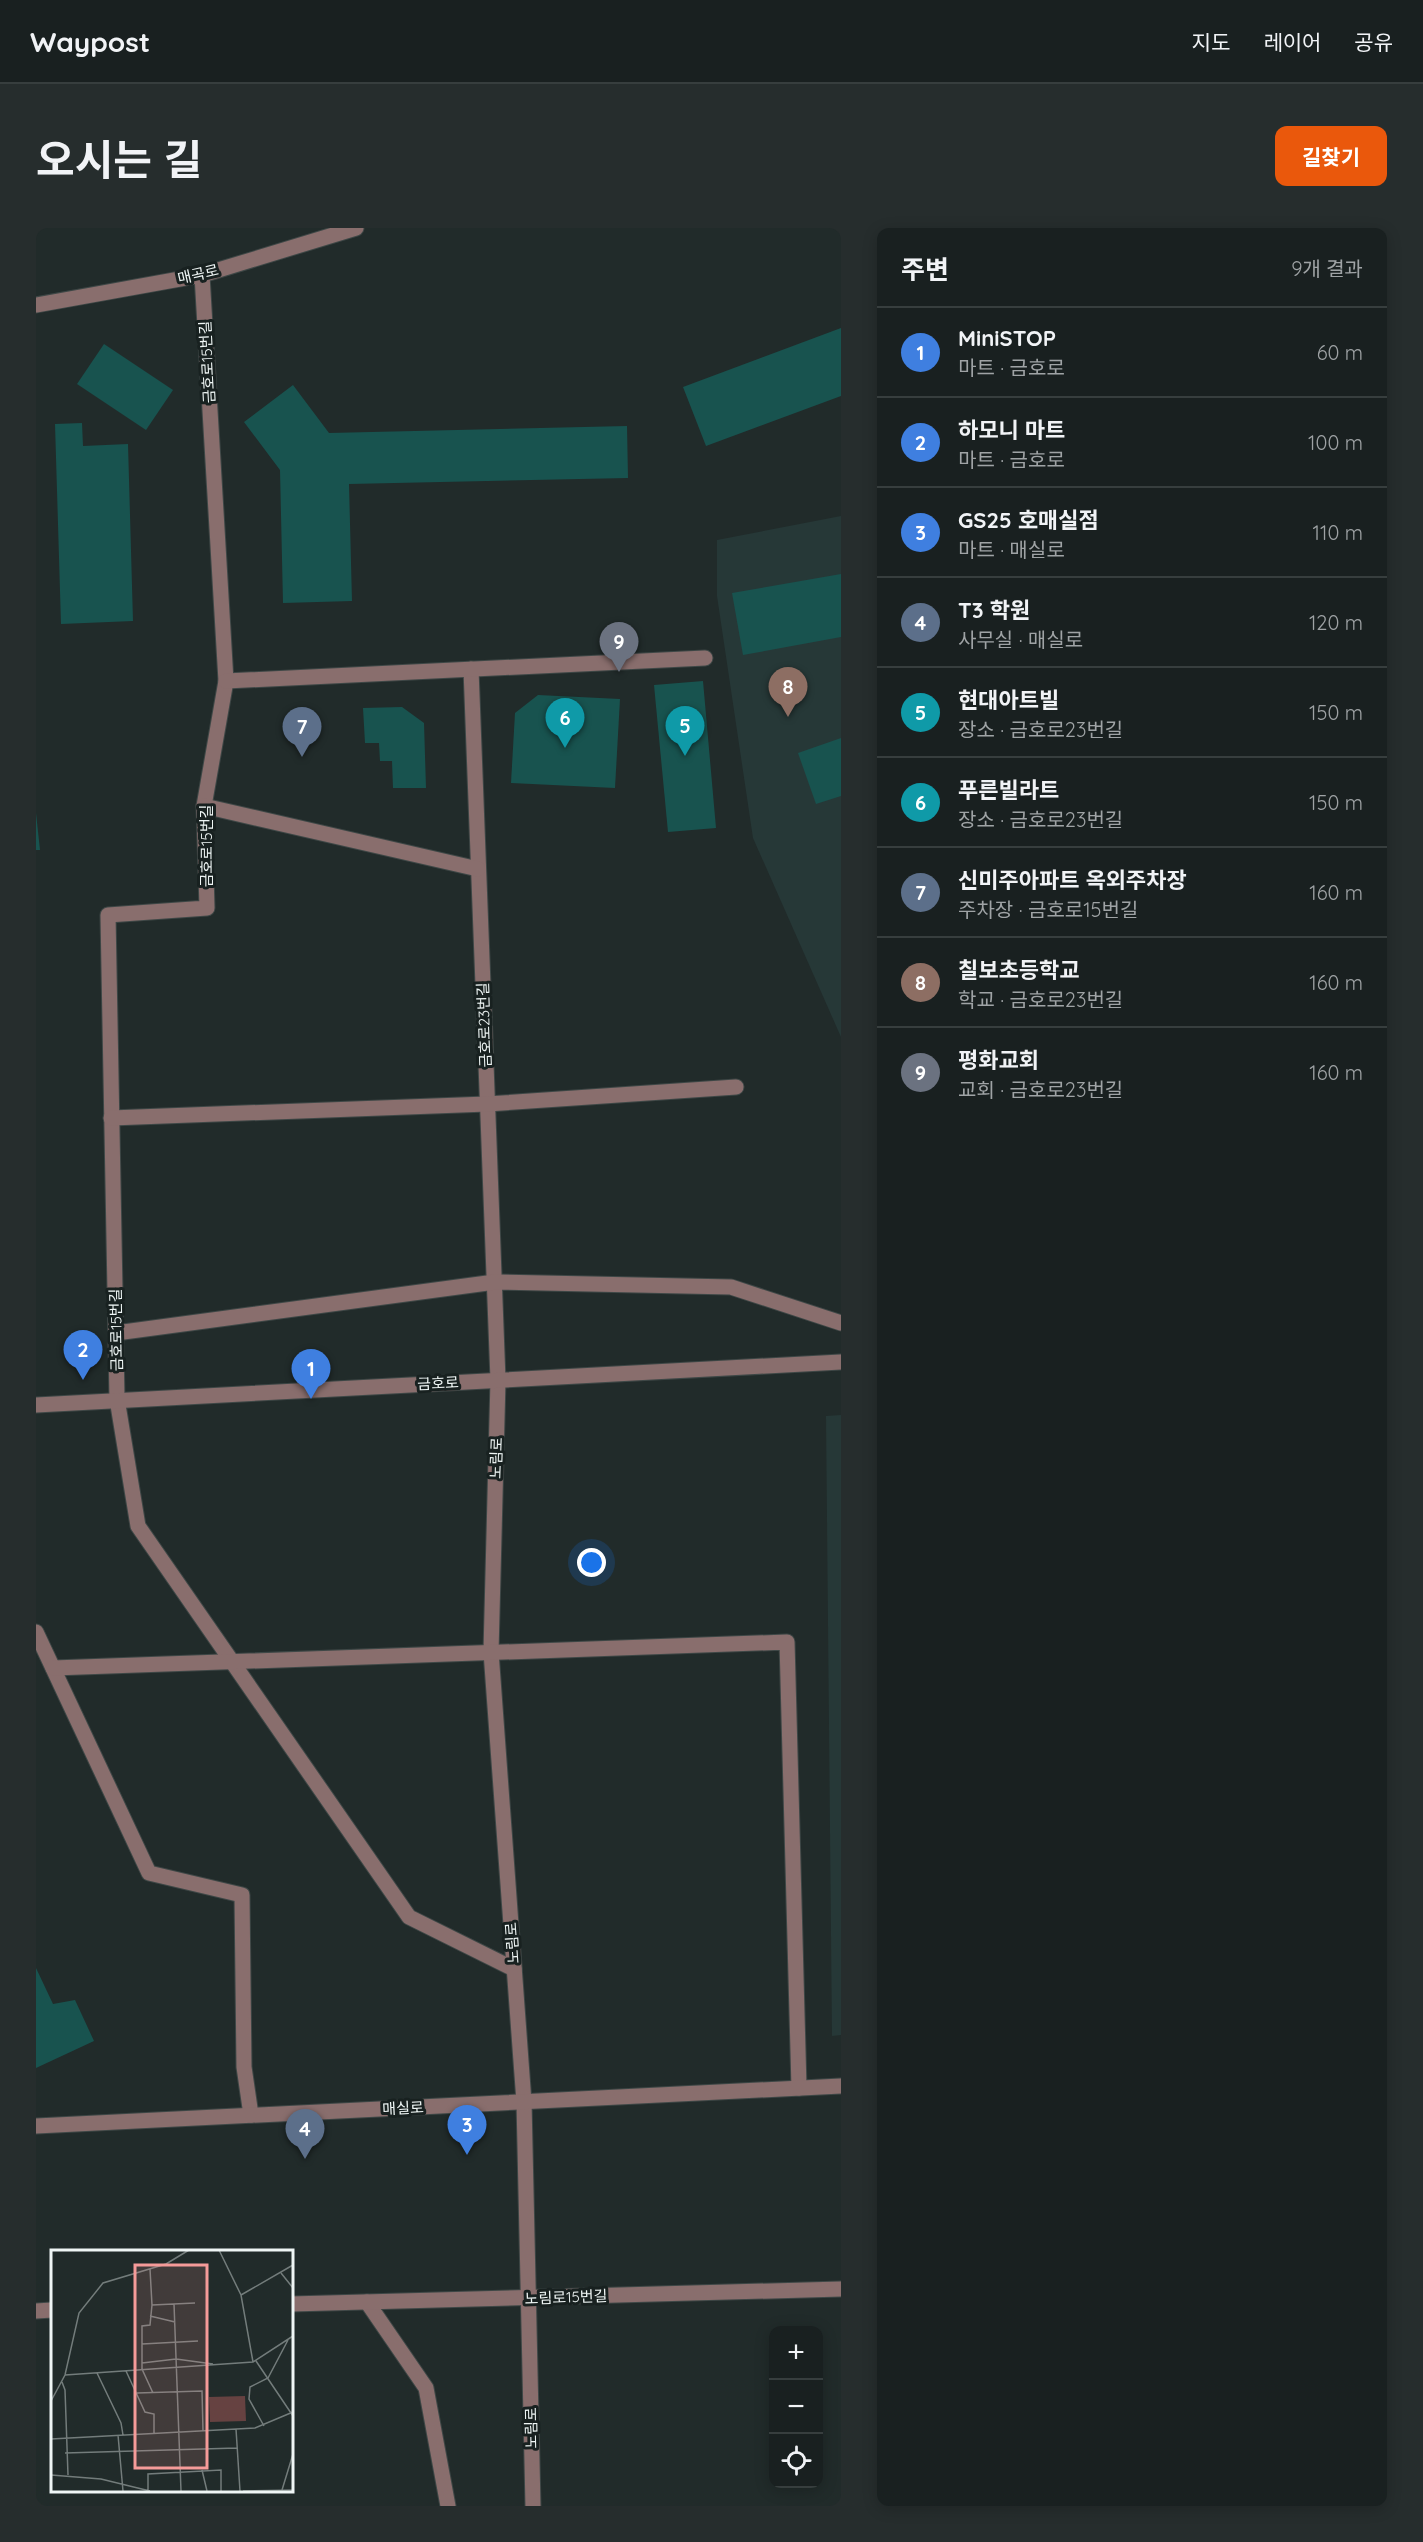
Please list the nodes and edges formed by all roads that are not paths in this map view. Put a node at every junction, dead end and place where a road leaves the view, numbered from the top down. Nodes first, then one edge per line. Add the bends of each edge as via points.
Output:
1 (356, 228) edge
2 (202, 275) junction
3 (36, 305) edge
4 (705, 658) dead end
5 (471, 669) junction
6 (226, 681) junction
7 (204, 806) junction
8 (478, 869) junction
9 (736, 1087) dead end
10 (488, 1104) junction
11 (111, 1118) junction
12 (495, 1282) junction
13 (841, 1323) edge
14 (116, 1333) junction
15 (841, 1362) edge
16 (498, 1380) junction
17 (117, 1399) junction
18 (36, 1405) edge
19 (36, 1632) edge
20 (491, 1652) junction
21 (231, 1662) junction
22 (53, 1668) junction
23 (514, 1969) junction
24 (841, 2086) edge
25 (800, 2088) junction
26 (524, 2102) junction
27 (251, 2115) junction
28 (36, 2126) edge
29 (841, 2289) edge
30 (529, 2298) junction
31 (367, 2302) junction
32 (292, 2304) edge
33 (51, 2310) edge
34 (36, 2311) edge
35 (448, 2506) edge
36 (533, 2506) edge

1 - 2 street, 매곡로
2 - 3 street, 매곡로
2 - 6 street, 금호로15번길
4 - 5 street
5 - 6 street
5 - 8 street, 금호로23번길
6 - 7 street, 금호로15번길
7 - 8 street
7 - 11 street, 금호로15번길 via 207,908 108,915
8 - 10 street, 금호로23번길
9 - 10 street
10 - 11 street
10 - 12 street, 금호로23번길
11 - 14 street, 금호로15번길
12 - 13 street via 731,1287
12 - 14 street
12 - 16 street, 금호로23번길
14 - 17 street, 금호로15번길
15 - 16 street, 금호로
16 - 17 street, 금호로
16 - 20 street, 노림로
17 - 18 street, 금호로
17 - 21 street, 금호로15번길 via 138,1526
19 - 22 street
20 - 21 street
20 - 23 street, 노림로
20 - 25 street via 786,1642
21 - 22 street
21 - 23 street, 금호로15번길 via 409,1917
22 - 27 street via 149,1873 242,1895 244,2067
23 - 26 street, 노림로
24 - 25 street, 매실로
25 - 26 street, 매실로
26 - 27 street, 매실로
26 - 30 street, 노림로
27 - 28 street, 매실로
29 - 30 street, 노림로15번길
30 - 31 street, 노림로15번길
30 - 36 street, 노림로
31 - 32 street, 노림로15번길
31 - 35 street via 426,2388
33 - 34 street

